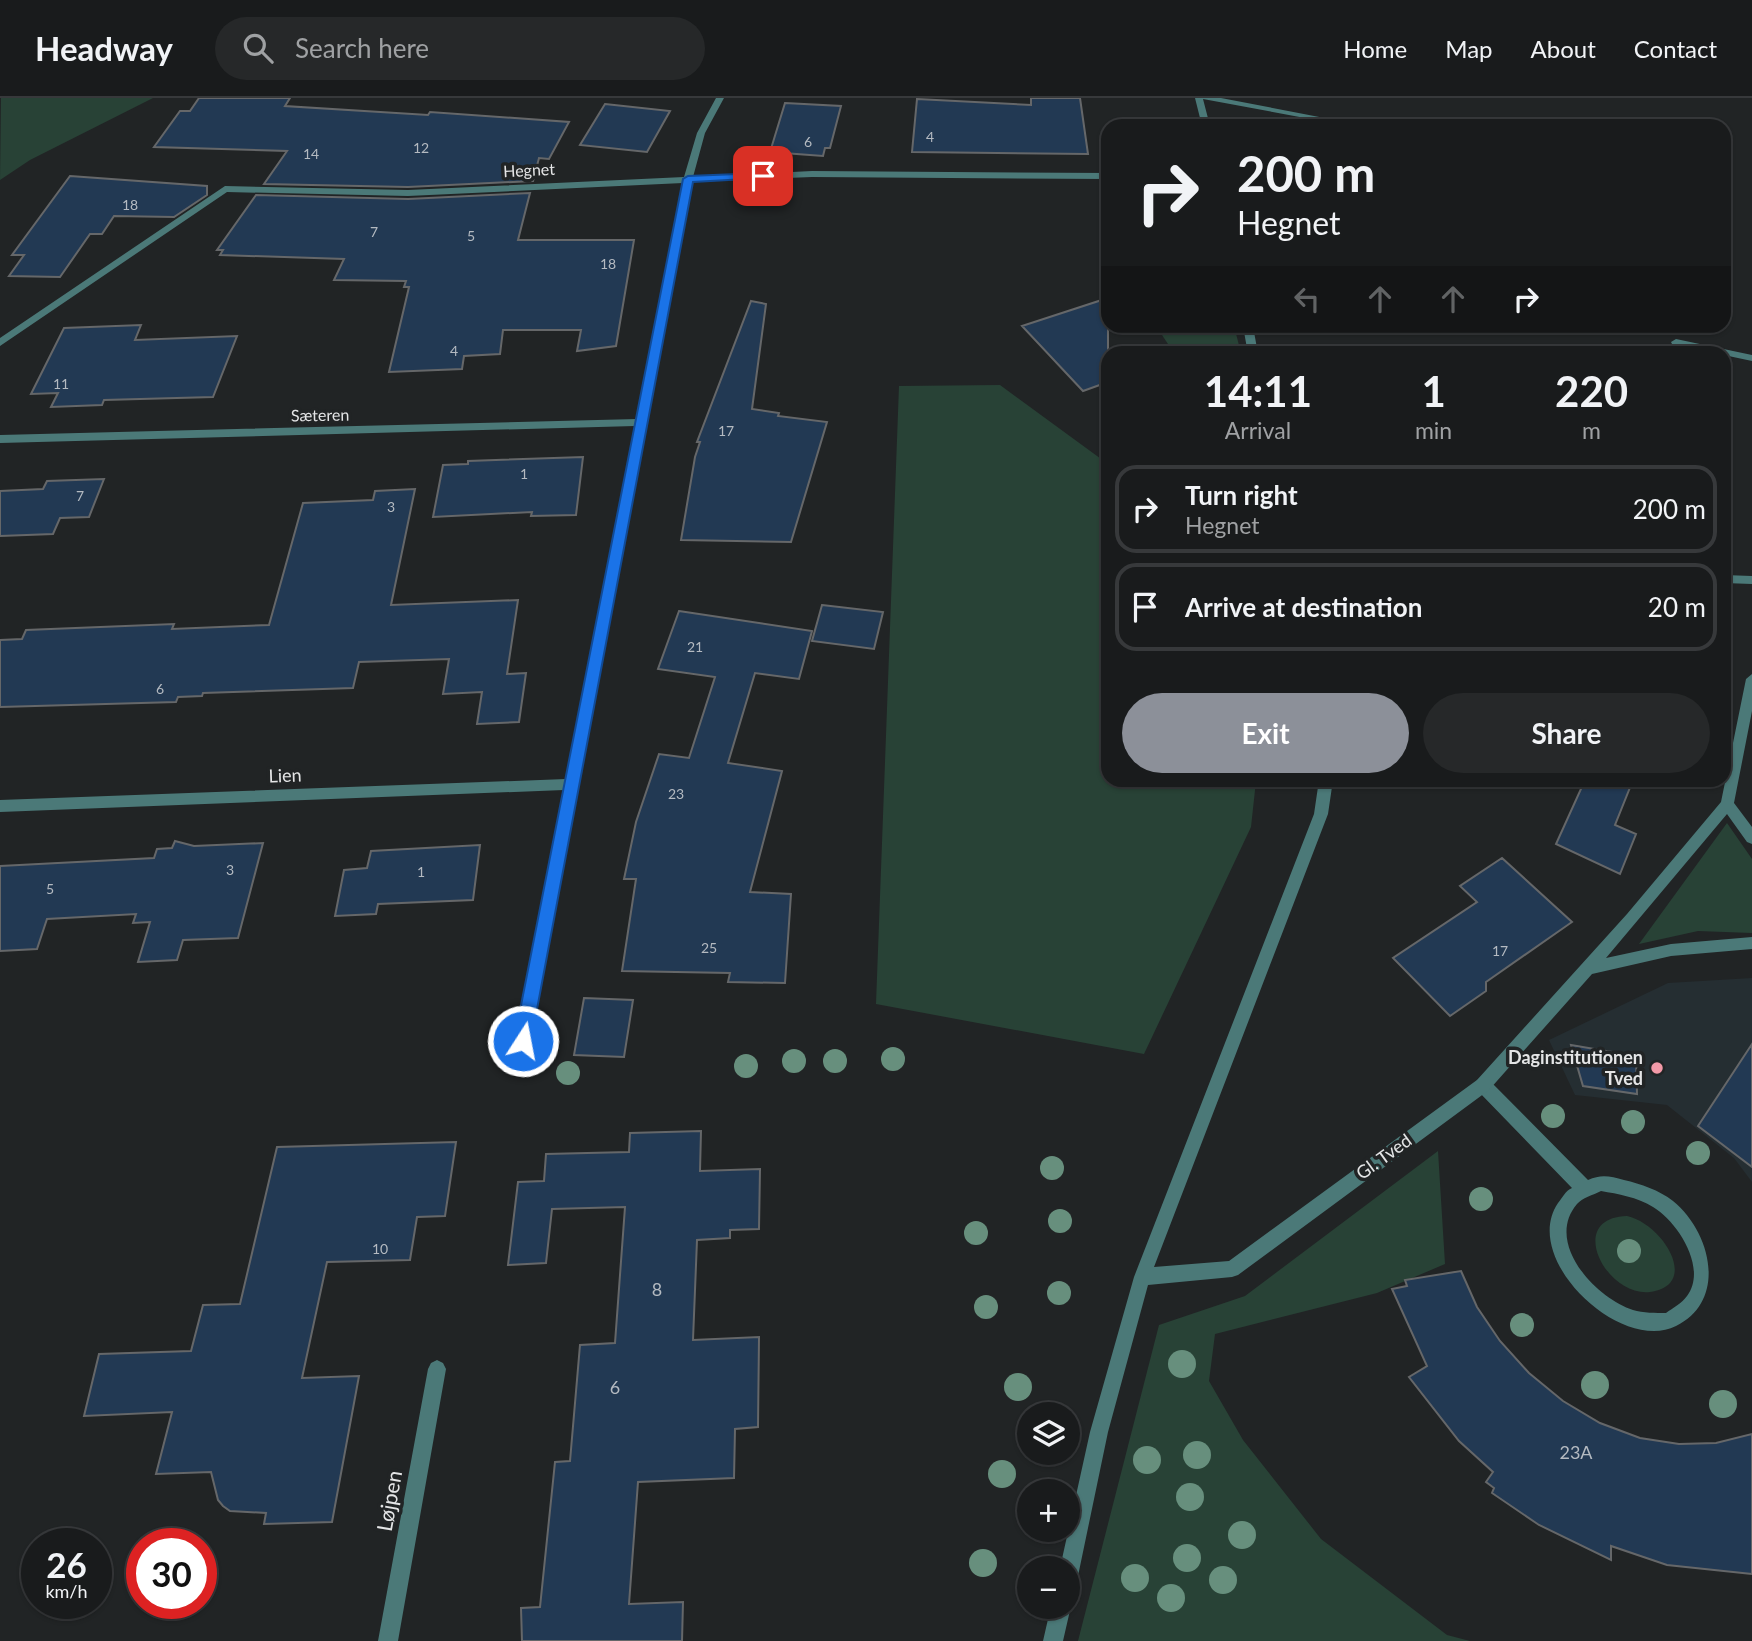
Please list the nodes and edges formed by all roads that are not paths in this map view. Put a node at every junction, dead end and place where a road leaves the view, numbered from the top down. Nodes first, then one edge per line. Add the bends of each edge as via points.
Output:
1 (720, 98) edge
2 (1199, 98) edge
3 (1207, 98) edge
4 (1204, 119) edge
5 (1323, 119) edge
6 (1101, 176) edge
7 (688, 179) junction
8 (1676, 342) dead end
9 (0, 343) edge
10 (1695, 346) edge
11 (1731, 354) edge
12 (1752, 358) edge
13 (641, 422) junction
14 (0, 439) edge
15 (1731, 579) edge
16 (1752, 580) edge
17 (1752, 679) edge
18 (572, 784) junction
19 (1731, 784) edge
20 (1325, 787) edge
21 (1730, 787) edge
22 (1727, 804) junction
23 (0, 806) edge
24 (1752, 838) edge
25 (1752, 943) edge
26 (1588, 968) junction
27 (523, 1041) dead end
28 (1483, 1084) junction
29 (1583, 1187) junction
30 (1142, 1278) junction
31 (437, 1369) dead end
32 (1072, 1556) edge
33 (1058, 1619) edge
34 (388, 1641) edge
35 (1053, 1641) edge

1 - 7 street via 701,133
2 - 4 street
3 - 5 street
6 - 7 street, Hegnet via 812,174
7 - 9 street, Hegnet via 408,193 225,189
7 - 13 street
8 - 10 street
11 - 12 street
13 - 14 street, Sæteren
13 - 18 street
15 - 16 street
17 - 19 street, Gl. Tved
18 - 23 street, Lien
18 - 27 street
20 - 30 street via 1321,814
21 - 22 street, Gl. Tved
22 - 24 street
22 - 26 street, Gl. Tved
25 - 26 street via 1671,950
26 - 28 street, Gl. Tved
28 - 29 street
28 - 30 street, Gl. Tved via 1232,1269
29 - 29 street via 1569,1197 1557,1222 1561,1254 1580,1286 1608,1310 1634,1321 1665,1322 1694,1303 1703,1278 1693,1237 1672,1211 1639,1190 1600,1183
30 - 32 street via 1099,1432
31 - 34 street, Løjpen
33 - 35 street

